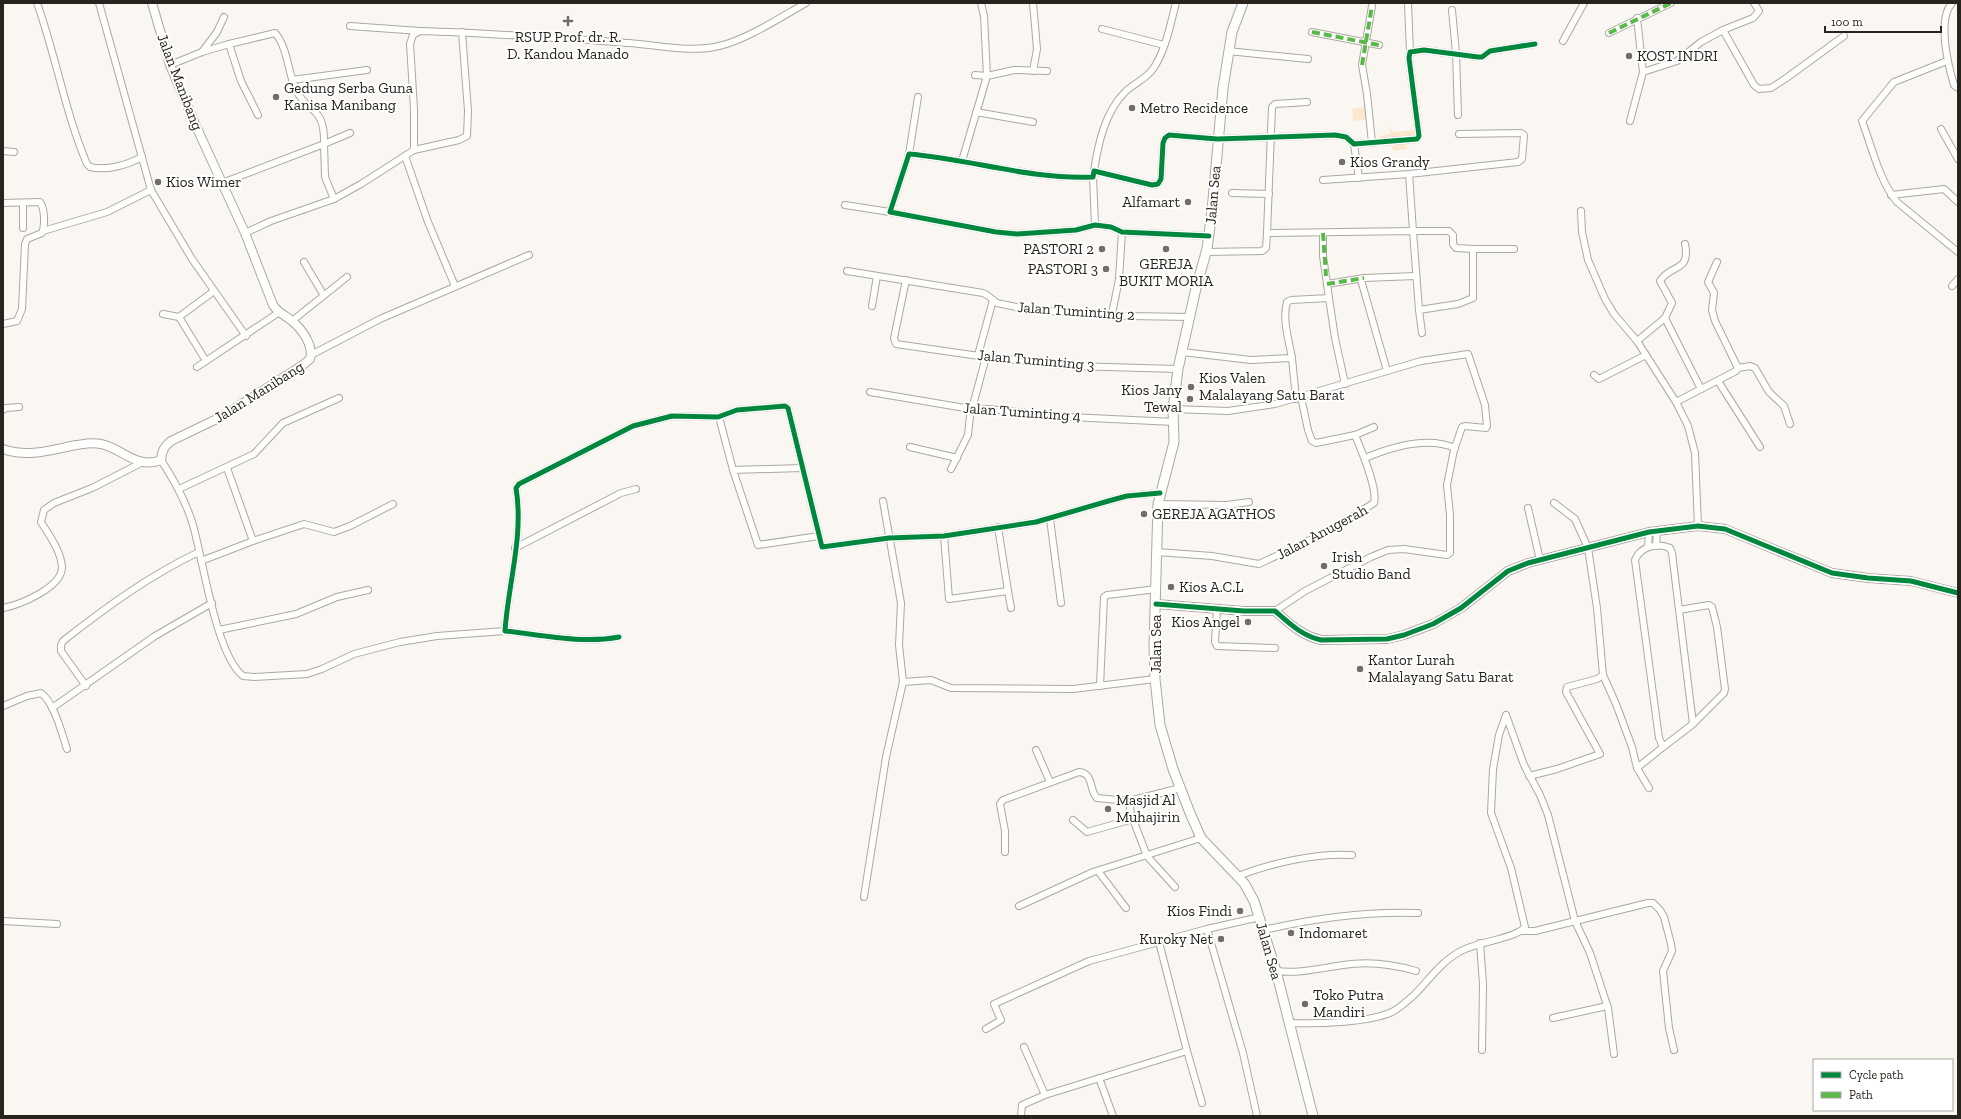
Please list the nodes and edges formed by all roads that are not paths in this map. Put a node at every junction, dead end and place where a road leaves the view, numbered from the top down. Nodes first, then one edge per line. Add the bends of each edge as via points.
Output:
1 (37, 3) edge
2 (99, 3) edge
3 (152, 3) edge
4 (792, 3) edge
5 (806, 3) edge
6 (981, 3) edge
7 (1033, 3) edge
8 (1176, 3) edge
9 (1243, 3) edge
10 (1408, 3) edge
11 (1584, 3) edge
12 (1671, 3) edge
13 (1754, 3) edge
14 (1952, 3) edge
15 (1372, 6) dead end
16 (1452, 10) dead end
17 (790, 12) junction
18 (224, 17) dead end
19 (1637, 18) junction
20 (350, 26) dead end
21 (1102, 29) dead end
22 (1723, 30) junction
23 (420, 31) junction
24 (462, 32) junction
25 (1312, 32) dead end
26 (1609, 33) dead end
27 (1844, 36) dead end
28 (1563, 41) dead end
29 (1366, 42) junction
30 (229, 44) junction
31 (1534, 44) dead end
32 (1164, 45) junction
33 (1379, 45) dead end
34 (1228, 51) junction
35 (202, 52) junction
36 (1410, 52) junction
37 (1456, 53) junction
38 (1308, 59) dead end
39 (1947, 62) junction
40 (170, 65) junction
41 (368, 70) dead end
42 (1033, 71) junction
43 (1047, 71) dead end
44 (1643, 72) junction
45 (974, 75) dead end
46 (987, 76) junction
47 (292, 80) junction
48 (1958, 88) edge
49 (918, 96) dead end
50 (1307, 102) dead end
51 (976, 112) junction
52 (258, 115) dead end
53 (1458, 115) dead end
54 (1630, 121) dead end
55 (1034, 122) dead end
56 (1941, 129) dead end
57 (350, 133) dead end
58 (1460, 134) dead end
59 (1270, 137) junction
60 (1217, 139) junction
61 (1372, 143) junction
62 (324, 144) junction
63 (1354, 144) junction
64 (414, 150) junction
65 (3, 151) edge
66 (14, 152) dead end
67 (909, 154) junction
68 (405, 156) junction
69 (142, 157) junction
70 (1958, 159) edge
71 (962, 161) junction
72 (1094, 170) junction
73 (1409, 174) junction
74 (1093, 177) junction
75 (1359, 178) junction
76 (1323, 180) dead end
77 (222, 183) junction
78 (150, 190) junction
79 (1232, 193) dead end
80 (1269, 194) junction
81 (1891, 195) junction
82 (334, 199) junction
83 (1958, 202) edge
84 (3, 203) edge
85 (23, 203) junction
86 (845, 205) dead end
87 (1581, 211) dead end
88 (890, 212) junction
89 (1095, 225) junction
90 (23, 228) dead end
91 (43, 231) junction
92 (1413, 231) junction
93 (1122, 232) junction
94 (245, 233) junction
95 (1267, 233) junction
96 (1323, 234) junction
97 (1209, 236) junction
98 (1685, 244) dead end
99 (1473, 249) junction
100 (1514, 249) dead end
101 (1206, 252) junction
102 (1958, 252) edge
103 (529, 255) dead end
104 (304, 262) dead end
105 (1716, 262) dead end
106 (847, 271) dead end
107 (877, 276) junction
108 (1416, 276) junction
109 (347, 277) dead end
110 (1364, 278) junction
111 (1958, 279) edge
112 (906, 280) junction
113 (1327, 284) junction
114 (455, 286) junction
115 (1952, 286) dead end
116 (214, 291) junction
117 (323, 294) junction
118 (1329, 298) junction
119 (993, 300) junction
120 (872, 306) dead end
121 (1419, 310) junction
122 (278, 313) junction
123 (163, 314) dead end
124 (1112, 314) junction
125 (1190, 316) junction
126 (179, 317) junction
127 (1665, 318) junction
128 (292, 321) junction
129 (3, 324) edge
130 (1422, 333) dead end
131 (246, 336) junction
132 (1637, 341) junction
133 (1182, 352) junction
134 (311, 355) junction
135 (1646, 355) junction
136 (978, 356) junction
137 (986, 357) junction
138 (1292, 358) junction
139 (206, 361) junction
140 (197, 367) dead end
141 (1738, 368) junction
142 (1178, 369) junction
143 (1387, 371) junction
144 (1594, 375) dead end
145 (1718, 381) junction
146 (1345, 384) junction
147 (1701, 389) junction
148 (870, 392) dead end
149 (339, 398) dead end
150 (1298, 398) junction
151 (1676, 402) junction
152 (19, 407) dead end
153 (972, 409) junction
154 (1173, 409) junction
155 (3, 410) edge
156 (719, 417) junction
157 (1174, 422) junction
158 (1790, 424) dead end
159 (1374, 427) dead end
160 (1355, 434) junction
161 (910, 447) dead end
162 (1760, 447) dead end
163 (1455, 448) junction
164 (3, 449) edge
165 (957, 458) junction
166 (1365, 458) junction
167 (161, 460) junction
168 (142, 463) junction
169 (227, 468) junction
170 (802, 468) junction
171 (951, 469) dead end
172 (733, 470) junction
173 (178, 489) junction
174 (636, 489) dead end
175 (1160, 493) junction
176 (883, 501) dead end
177 (1249, 502) dead end
178 (1554, 503) dead end
179 (393, 504) dead end
180 (1158, 504) junction
181 (1528, 508) dead end
182 (1050, 519) junction
183 (1698, 526) junction
184 (998, 527) junction
185 (1653, 532) junction
186 (819, 536) junction
187 (944, 536) junction
188 (888, 538) junction
189 (253, 541) junction
190 (1656, 546) junction
191 (515, 548) junction
192 (1588, 548) junction
193 (1648, 548) junction
194 (199, 552) junction
195 (1157, 552) junction
196 (1540, 560) junction
197 (201, 561) junction
198 (1156, 589) junction
199 (368, 590) dead end
200 (1008, 591) junction
201 (1958, 593) edge
202 (212, 602) junction
203 (1060, 603) dead end
204 (1156, 604) junction
205 (3, 608) edge
206 (1011, 608) dead end
207 (1217, 609) junction
208 (1275, 610) junction
209 (1679, 610) junction
210 (219, 630) junction
211 (505, 631) junction
212 (619, 637) dead end
213 (1275, 648) dead end
214 (1603, 675) junction
215 (1156, 679) junction
216 (903, 682) junction
217 (86, 686) junction
218 (1100, 686) junction
219 (3, 706) edge
220 (52, 708) junction
221 (1693, 724) junction
222 (1663, 747) junction
223 (67, 750) dead end
224 (1036, 750) dead end
225 (1637, 768) junction
226 (1529, 776) junction
227 (1050, 782) junction
228 (1180, 788) junction
229 (1649, 788) dead end
230 (1130, 801) junction
231 (1133, 818) junction
232 (1072, 820) dead end
233 (1201, 838) junction
234 (1005, 852) dead end
235 (1352, 855) dead end
236 (1148, 856) junction
237 (1098, 871) junction
238 (1238, 876) junction
239 (1175, 888) dead end
240 (864, 897) dead end
241 (1019, 906) dead end
242 (1126, 908) dead end
243 (1418, 913) dead end
244 (1260, 917) junction
245 (3, 920) edge
246 (1575, 921) junction
247 (57, 924) dead end
248 (1207, 929) junction
249 (1264, 930) junction
250 (1522, 931) junction
251 (1159, 942) junction
252 (1480, 943) junction
253 (1276, 971) junction
254 (1416, 971) dead end
255 (1607, 1006) junction
256 (1553, 1018) dead end
257 (1289, 1023) junction
258 (986, 1029) dead end
259 (1024, 1047) dead end
260 (1482, 1050) dead end
261 (1674, 1050) dead end
262 (1187, 1051) junction
263 (1614, 1054) dead end
264 (1098, 1078) junction
265 (1045, 1095) junction
266 (1202, 1103) dead end
267 (1021, 1116) edge
268 (1113, 1116) edge
269 (1257, 1116) edge
270 (1313, 1116) edge

1 - 69 street via 66,108 87,164 90,167 103,168 127,164
2 - 69 street
3 - 40 street, Jalan Manibang
4 - 17 street
5 - 17 street
6 - 46 street
7 - 42 street via 1037,49
8 - 32 street
9 - 34 main road, Jalan Sea via 1234,25
10 - 36 street
11 - 28 street
12 - 19 street
13 - 22 street via 1758,14
14 - 39 street via 1946,12
15 - 29 street
16 - 37 street
17 - 24 street via 733,41 718,46 689,48
18 - 35 street via 217,32
19 - 26 street
19 - 44 street
20 - 23 street
21 - 32 street
22 - 27 street via 1754,85 1759,89 1771,88
22 - 44 street via 1677,61
23 - 24 street
23 - 64 street via 413,35 410,44
24 - 64 street via 468,111 467,136
25 - 29 street
29 - 33 street
29 - 61 street via 1362,65
30 - 35 street
30 - 47 street via 275,32
30 - 52 street via 241,81
31 - 37 street via 1490,51 1482,57 1468,57
32 - 72 street via 1152,71 1118,101 1099,143
34 - 38 street
34 - 60 main road, Jalan Sea
35 - 40 street
36 - 37 street via 1424,50
36 - 61 street via 1419,136
37 - 53 street
39 - 48 street via 1954,85
39 - 81 street via 1894,82 1862,121
40 - 77 street, Jalan Manibang
41 - 47 street
42 - 43 street
42 - 46 street via 1014,70
44 - 54 street
45 - 46 street
46 - 51 street
47 - 62 street via 299,95 320,117 324,130
49 - 67 street
50 - 59 street via 1273,106
51 - 55 street
51 - 71 street
56 - 70 street
57 - 62 street
58 - 73 street via 1521,132 1524,135 1522,159 1518,162
59 - 60 street
59 - 63 street via 1343,136
59 - 80 street
60 - 72 street via 1180,135 1169,135 1165,138 1161,179 1156,185
60 - 97 main road, Jalan Sea
61 - 63 street
62 - 77 street
62 - 82 street via 325,177
63 - 75 street
64 - 68 street
65 - 66 street
67 - 71 street
67 - 88 street
68 - 82 street
68 - 114 street via 428,222
69 - 78 street
71 - 74 street via 1049,176
72 - 74 street
73 - 75 street
73 - 92 street
74 - 89 street
75 - 76 street
77 - 94 street, Jalan Manibang
78 - 91 street via 107,212
78 - 116 street
79 - 80 street
80 - 95 street
81 - 83 street via 1944,189
81 - 102 street
82 - 94 street
84 - 85 street
85 - 90 street
85 - 91 street via 40,202
86 - 88 street
87 - 132 street via 1588,260 1610,308
88 - 89 street via 1017,234 1079,230
89 - 93 street via 1111,227
91 - 129 street via 27,240 20,317 17,322
92 - 96 street
92 - 99 street via 1449,231 1453,235 1453,244 1456,248
92 - 108 street
93 - 97 street
93 - 124 street via 1119,279
94 - 122 street, Jalan Manibang via 268,295
95 - 96 street
95 - 101 street via 1266,248 1262,250
96 - 113 street
97 - 101 main road, Jalan Sea
98 - 127 street via 1685,261 1660,281 1672,303
99 - 100 street
99 - 121 street via 1473,298 1458,304
101 - 125 main road, Jalan Sea
103 - 114 street
104 - 117 street
105 - 141 street via 1708,282 1714,293 1712,310 1719,331
106 - 107 street, Jalan Tuminting 2
107 - 112 street, Jalan Tuminting 2
107 - 120 street
108 - 110 street
108 - 121 street
109 - 117 street
110 - 113 street
110 - 143 street via 1362,282
111 - 115 street
112 - 119 street, Jalan Tuminting 2 via 983,294
112 - 136 street, Jalan Tuminting 3 via 894,338 895,344
113 - 118 street
114 - 134 street via 380,318
116 - 126 street
116 - 131 street
117 - 128 street
118 - 138 street via 1287,302
118 - 146 street
119 - 124 street, Jalan Tuminting 2 via 1031,310
119 - 136 street
121 - 130 street
122 - 128 street, Jalan Manibang
122 - 131 street
123 - 126 street
124 - 125 street, Jalan Tuminting 2
125 - 133 main road, Jalan Sea
126 - 139 street
127 - 132 street
127 - 147 street
128 - 134 street, Jalan Manibang via 306,338
131 - 139 street
132 - 135 street
133 - 138 street via 1251,360
133 - 142 main road, Jalan Sea
134 - 167 street, Jalan Manibang via 303,366 223,416 168,444 162,450
135 - 144 street via 1606,377 1599,379
135 - 151 street
136 - 137 street, Jalan Tuminting 3
137 - 142 street, Jalan Tuminting 3 via 1070,366
137 - 153 street
138 - 150 street
139 - 140 street
141 - 145 street
141 - 158 street via 1755,368 1769,392 1784,406
142 - 154 main road, Jalan Sea
143 - 146 street
143 - 163 street via 1421,361 1468,354 1485,405 1487,426 1462,427
145 - 147 street
145 - 162 street
146 - 150 street
147 - 151 street
148 - 153 street, Jalan Tuminting 4
149 - 169 street via 281,424 257,452
150 - 154 street via 1275,404 1228,410
150 - 160 street via 1312,440 1316,443
151 - 183 street via 1688,426 1695,453
152 - 155 street
153 - 157 street, Jalan Tuminting 4 via 988,408 1070,417
153 - 165 street via 968,435
154 - 157 main road, Jalan Sea
156 - 170 street via 737,410 785,406 788,408
156 - 172 street
156 - 191 street via 672,416 633,426 519,484 516,488 519,505
157 - 175 main road, Jalan Sea via 1173,448
159 - 160 street
160 - 166 street, Jalan Anugerah
161 - 165 street
163 - 166 street via 1440,443 1406,445
163 - 208 street via 1447,485 1450,515 1449,554 1404,549 1388,550 1305,591
164 - 168 street via 32,454 88,443 101,444
165 - 171 street
166 - 195 street, Jalan Anugerah via 1374,503 1348,520 1266,562 1259,564 1212,556
167 - 168 street
167 - 173 street
168 - 205 street via 44,510 41,522 56,546 62,568 60,574 50,586 35,596
169 - 173 street
169 - 189 street
170 - 172 street
170 - 186 street
172 - 186 street via 758,546
173 - 194 street via 193,525
174 - 191 street via 614,496
175 - 180 main road, Jalan Sea
175 - 182 street via 1105,501
176 - 188 street
177 - 180 street via 1221,505
178 - 192 street via 1575,519
179 - 189 street via 334,532 304,524
180 - 195 main road, Jalan Sea
181 - 196 street
182 - 184 street
182 - 203 street
183 - 185 street
183 - 201 street via 1725,529 1832,573 1911,581
184 - 187 street
184 - 200 street
185 - 190 street
185 - 192 street
185 - 193 street
186 - 188 street via 822,547
187 - 188 street
187 - 200 street via 949,599
188 - 216 street via 901,603 900,645
189 - 197 street
190 - 193 street
190 - 209 street via 1670,548 1672,553
191 - 211 street
192 - 196 street
192 - 214 street
193 - 222 street via 1638,553 1635,560 1659,738
194 - 197 street
194 - 217 street via 145,581 63,642 62,651
195 - 198 main road, Jalan Sea
196 - 208 street via 1508,572 1461,608 1433,624 1387,639 1311,638
197 - 202 street
198 - 204 main road, Jalan Sea
198 - 218 street via 1104,597
199 - 210 street via 337,598 296,614
200 - 206 street
202 - 210 street
202 - 217 street via 138,647
204 - 207 street
204 - 215 main road, Jalan Sea
207 - 208 street
207 - 213 street via 1216,646
209 - 221 street
209 - 221 street via 1709,605 1712,607 1725,684 1724,693
210 - 211 street via 230,662 237,672 243,676 254,677 314,672 354,654 400,642 437,636
211 - 212 street via 585,640
214 - 225 street via 1632,747
214 - 226 street via 1597,679 1571,685 1567,687 1566,692 1600,754
215 - 218 street
215 - 228 main road, Jalan Sea via 1160,725
216 - 218 street via 931,680 951,688 981,689 1073,689
216 - 240 street via 886,757
217 - 220 street
219 - 220 street via 41,693
220 - 223 street
221 - 222 street
222 - 225 street
224 - 227 street
225 - 229 street
226 - 246 street via 1548,815
226 - 250 street via 1506,715 1499,735 1493,769 1491,813 1508,859 1526,922
227 - 230 street via 1083,772 1091,782 1097,798
227 - 234 street via 1003,800 1000,804
228 - 230 street
228 - 233 main road, Jalan Sea
230 - 231 street
231 - 232 street via 1087,832
231 - 236 street
233 - 236 street
233 - 238 main road, Jalan Sea
235 - 238 street via 1314,857
236 - 237 street
236 - 239 street
237 - 241 street
237 - 242 street
238 - 244 main road, Jalan Sea via 1252,896
243 - 249 street via 1351,914
244 - 248 street
244 - 249 main road, Jalan Sea
245 - 247 street
246 - 250 street via 1535,931
246 - 255 street via 1590,953
246 - 261 street via 1648,903 1653,903 1660,910 1672,948 1663,971
248 - 251 street
248 - 269 street via 1243,1053
249 - 253 main road, Jalan Sea
250 - 252 street
251 - 258 street via 1089,961 994,1004 1001,1020
251 - 262 street
252 - 257 street via 1447,960 1414,995 1391,1012 1360,1020
252 - 260 street via 1483,984
253 - 254 street via 1306,971 1343,965 1385,963
253 - 257 main road, Jalan Sea
255 - 256 street
255 - 263 street
257 - 270 main road, Jalan Sea
259 - 265 street
262 - 264 street
262 - 266 street
264 - 265 street
264 - 268 street
265 - 267 street via 1022,1105

